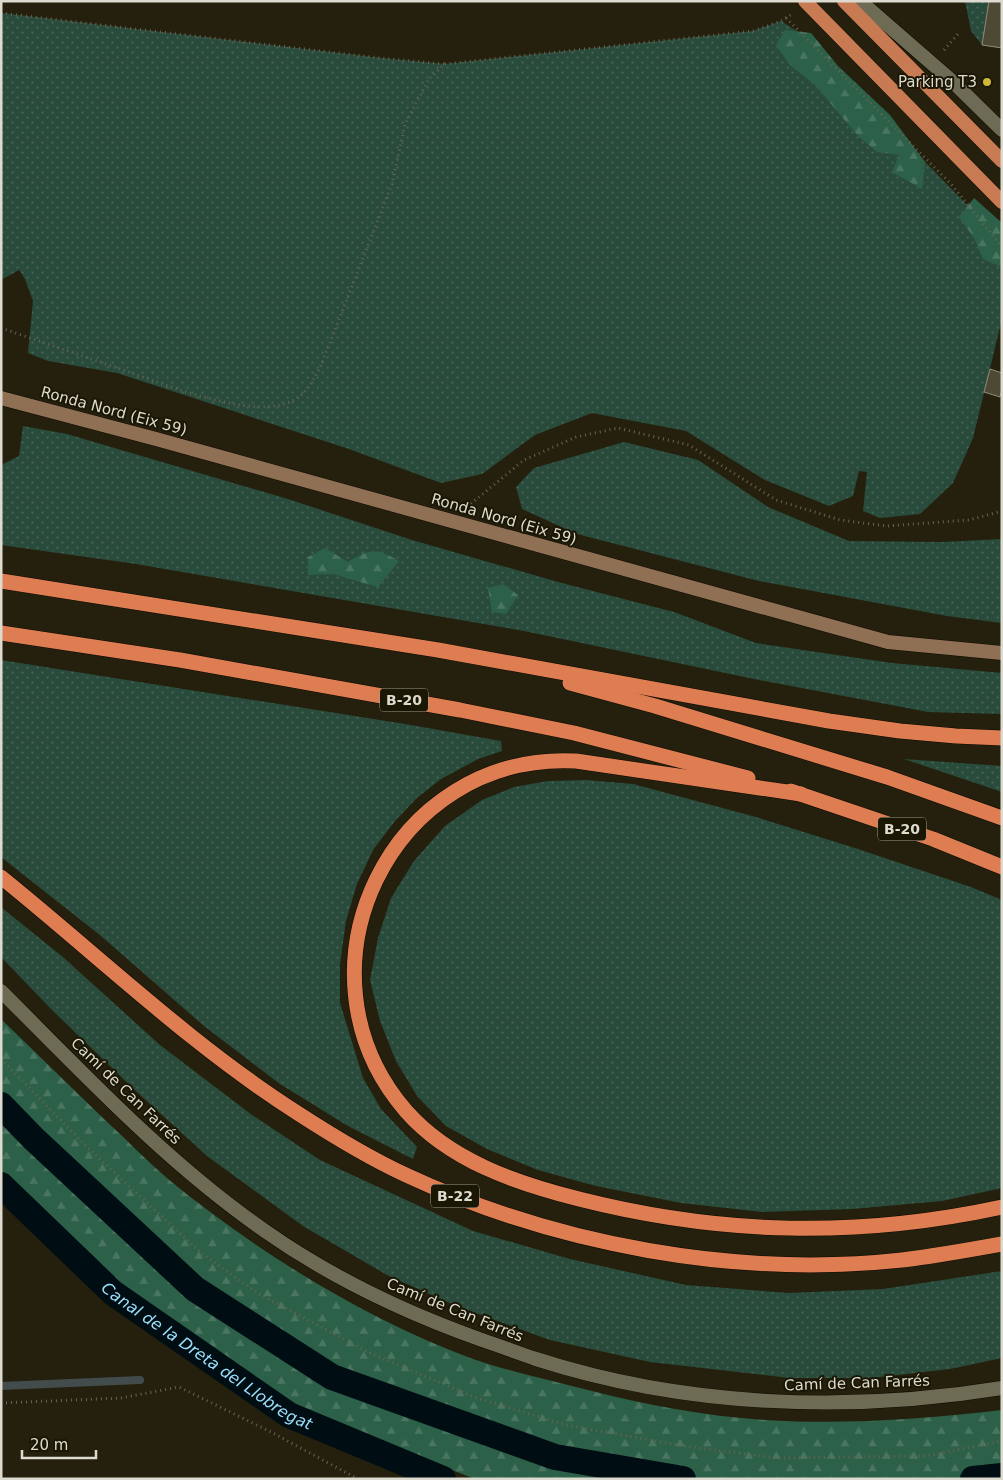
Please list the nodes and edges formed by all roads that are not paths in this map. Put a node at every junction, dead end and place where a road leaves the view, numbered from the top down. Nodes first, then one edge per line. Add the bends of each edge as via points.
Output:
1 (844, 1) edge
2 (860, 1) edge
3 (806, 2) edge
4 (1002, 130) edge
5 (1002, 161) edge
6 (1002, 202) edge
7 (1, 398) edge
8 (1, 581) edge
9 (1, 633) edge
10 (438, 650) junction
11 (1002, 652) edge
12 (1002, 738) edge
13 (801, 794) junction
14 (1002, 818) edge
15 (1002, 867) edge
16 (1, 877) edge
17 (1, 991) edge
18 (1002, 1207) edge
19 (1002, 1244) edge
20 (1002, 1388) edge

1 - 5 highway
2 - 4 street via 952,81
3 - 6 highway
7 - 11 main road, Ronda Nord (Eix 59) via 888,642
8 - 10 highway
9 - 13 highway, B-20 via 180,660 498,717 652,752
10 - 12 highway via 829,721 900,731
10 - 14 highway via 655,706 887,777
13 - 15 highway, B-20 via 933,839
13 - 18 highway, B-22 via 560,760 500,770 460,788 425,814 397,845 364,906 356,944 354,978 362,1030 379,1071 392,1093 434,1138 474,1163 560,1194 643,1214 745,1227 816,1229 924,1221
16 - 19 highway, B-22 via 196,1040 254,1084 350,1146 405,1175 462,1199 526,1222 588,1238 712,1260 838,1264 900,1260
17 - 20 street, Camí de Can Farrés via 195,1178 298,1254 376,1297 430,1321 537,1360 646,1386 750,1400 812,1403 895,1400

